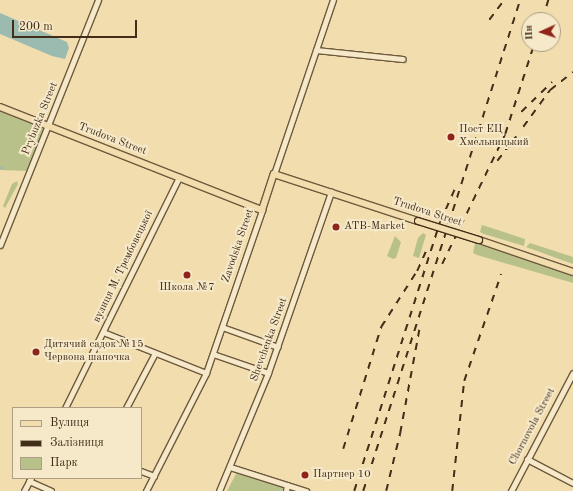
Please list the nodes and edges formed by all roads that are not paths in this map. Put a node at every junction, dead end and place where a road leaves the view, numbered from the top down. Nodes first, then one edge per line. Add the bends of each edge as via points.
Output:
1 (98, 0) edge
2 (333, 0) edge
3 (316, 50) junction
4 (403, 60) dead end
5 (0, 107) edge
6 (49, 126) junction
7 (274, 174) junction
8 (180, 177) junction
9 (331, 192) junction
10 (262, 210) junction
11 (0, 245) edge
12 (573, 272) edge
13 (222, 327) junction
14 (103, 332) junction
15 (278, 347) junction
16 (155, 353) junction
17 (213, 354) junction
18 (206, 373) junction
19 (268, 373) junction
20 (573, 373) edge
21 (66, 407) edge
22 (127, 407) edge
23 (527, 459) junction
24 (230, 467) junction
25 (142, 471) edge
26 (154, 476) junction
27 (30, 480) edge
28 (573, 483) edge
29 (287, 485) junction
30 (24, 491) edge
31 (51, 491) edge
32 (146, 491) edge
33 (219, 491) edge
34 (286, 491) edge
35 (306, 491) edge
36 (511, 491) edge

1 - 6 street, Prybuzka Street
2 - 3 street, Zavodska Street
3 - 4 street
3 - 7 street, Zavodska Street
5 - 6 main road, Trudova Street
6 - 8 main road, Trudova Street
6 - 11 street, Prybuzka Street
7 - 9 main road, Trudova Street
7 - 10 main road, Zavodska Street
8 - 10 main road, Trudova Street
8 - 14 street, вулиця М. Трембовецької
9 - 12 main road, Trudova Street, bridge
9 - 15 street, Shevchenka Street
10 - 13 street, Zavodska Street
13 - 15 street
13 - 17 street, Zavodska Street
14 - 16 street
14 - 21 street, вулиця М. Трембовецької
15 - 19 street, Shevchenka Street
16 - 18 street
16 - 22 street
17 - 18 street, Zavodska Street
17 - 19 street
18 - 26 street, Zavodska Street
19 - 24 street, Shevchenka Street
20 - 23 street, Chornovola Street
23 - 28 street
23 - 36 street, Chornovola Street
24 - 29 street
24 - 33 street, Shevchenka Street
25 - 26 street
26 - 32 street, Zavodska Street
27 - 30 street
27 - 31 street
29 - 34 street
29 - 35 street

